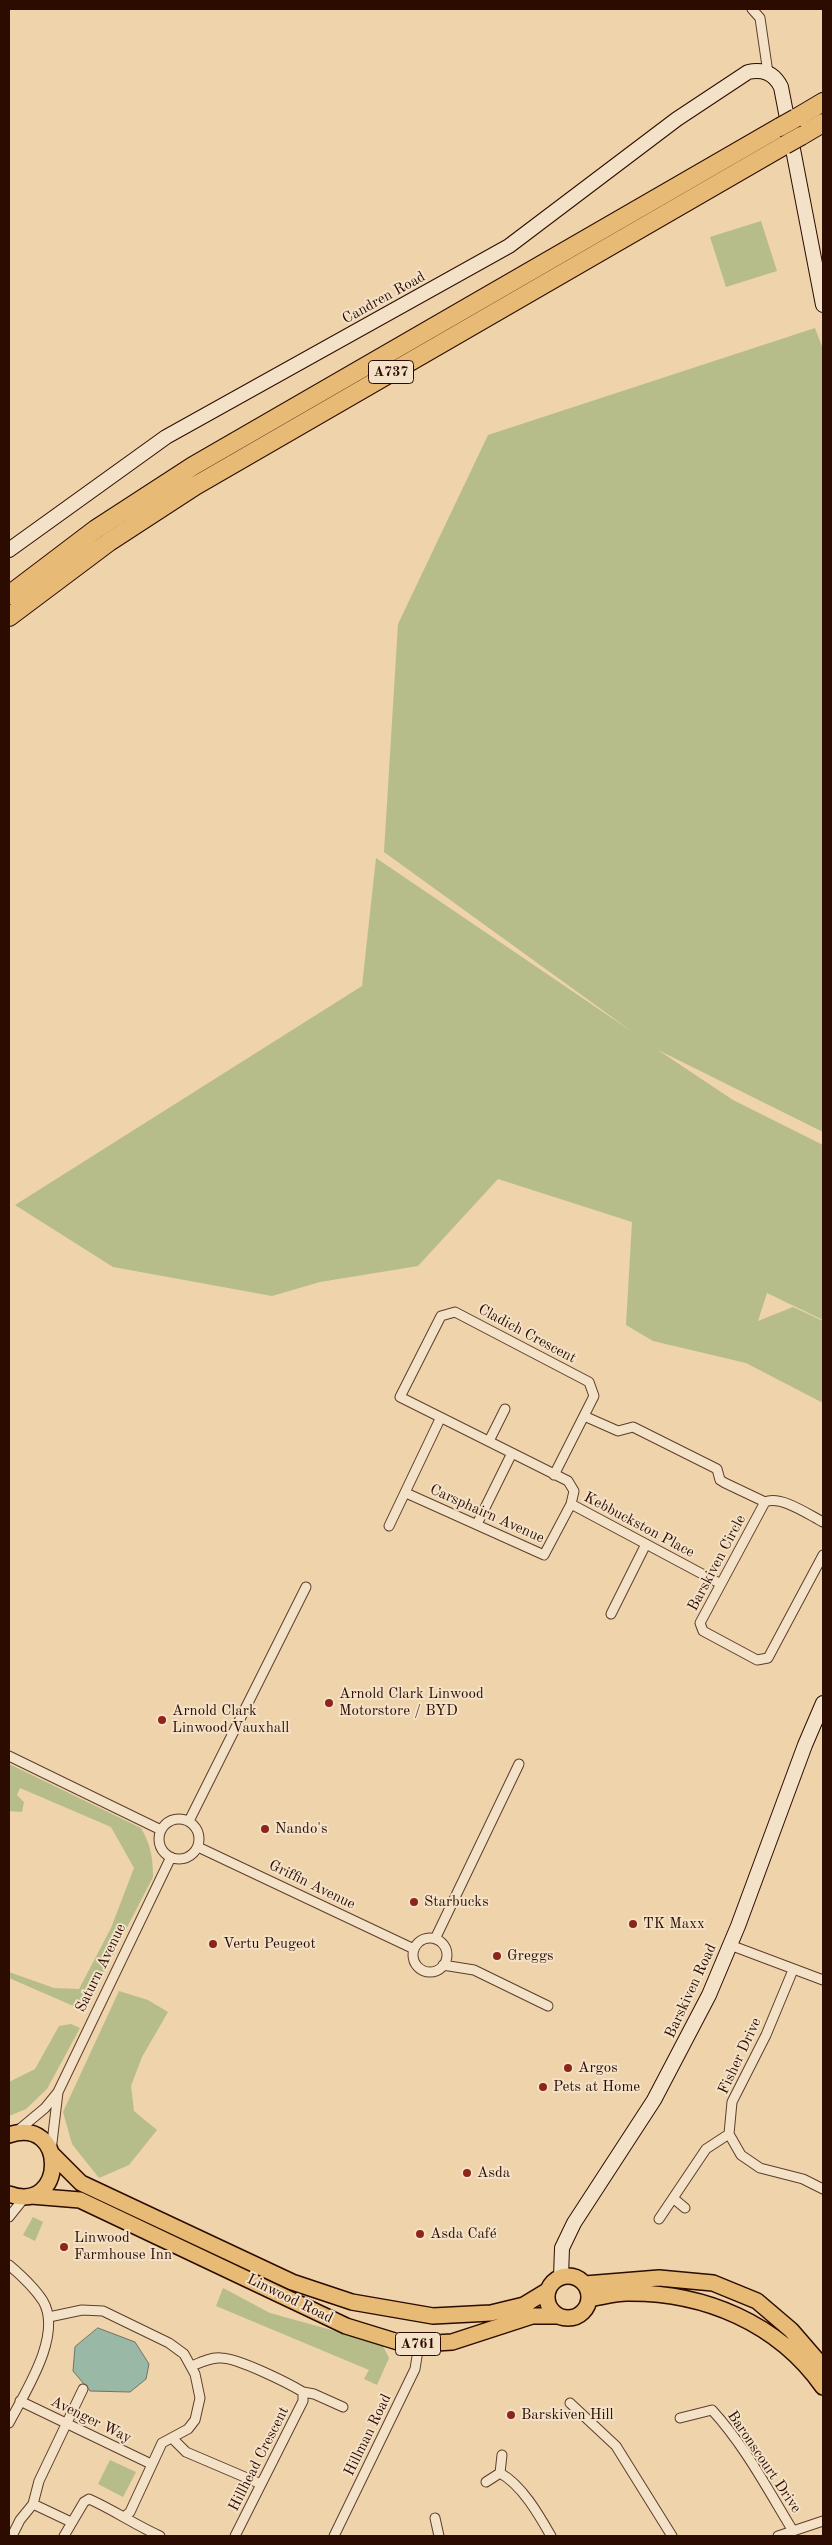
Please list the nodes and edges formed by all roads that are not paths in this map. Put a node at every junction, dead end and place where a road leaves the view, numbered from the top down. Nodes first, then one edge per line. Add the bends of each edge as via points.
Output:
1 (752, 9) edge
2 (768, 73) junction
3 (823, 102) edge
4 (823, 123) edge
5 (823, 305) edge
6 (9, 550) edge
7 (9, 595) edge
8 (9, 617) edge
9 (504, 1408) dead end
10 (584, 1416) junction
11 (440, 1419) junction
12 (489, 1441) junction
13 (512, 1453) junction
14 (554, 1474) junction
15 (406, 1493) junction
16 (765, 1502) junction
17 (571, 1504) junction
18 (823, 1522) edge
19 (477, 1524) junction
20 (389, 1526) dead end
21 (646, 1544) junction
22 (823, 1555) edge
23 (721, 1584) junction
24 (306, 1587) dead end
25 (610, 1614) dead end
26 (823, 1703) edge
27 (9, 1756) edge
28 (519, 1764) dead end
29 (189, 1821) junction
30 (161, 1830) junction
31 (198, 1847) junction
32 (171, 1857) junction
33 (435, 1939) junction
34 (730, 1945) junction
35 (414, 1949) junction
36 (443, 1965) junction
37 (793, 1970) junction
38 (823, 1980) edge
39 (548, 2006) dead end
40 (58, 2092) junction
41 (729, 2134) junction
42 (10, 2135) edge
43 (52, 2153) junction
44 (823, 2189) edge
45 (9, 2194) edge
46 (28, 2196) junction
47 (673, 2198) junction
48 (685, 2208) dead end
49 (9, 2217) edge
50 (659, 2218) dead end
51 (9, 2265) edge
52 (561, 2277) junction
53 (585, 2284) junction
54 (548, 2291) junction
55 (589, 2299) junction
56 (558, 2316) junction
57 (48, 2317) junction
58 (419, 2344) junction
59 (192, 2366) junction
60 (823, 2367) edge
61 (823, 2387) edge
62 (83, 2390) dead end
63 (303, 2392) junction
64 (20, 2401) junction
65 (570, 2403) dead end
66 (343, 2407) dead end
67 (680, 2418) dead end
68 (9, 2423) edge
69 (64, 2427) junction
70 (172, 2438) junction
71 (502, 2455) dead end
72 (151, 2464) junction
73 (500, 2472) junction
74 (486, 2482) dead end
75 (261, 2484) junction
76 (33, 2504) junction
77 (124, 2517) junction
78 (436, 2518) dead end
79 (823, 2521) edge
80 (71, 2522) junction
81 (793, 2531) junction
82 (12, 2536) edge
83 (64, 2536) edge
84 (160, 2536) edge
85 (235, 2536) edge
86 (334, 2536) edge
87 (439, 2536) edge
88 (551, 2536) edge
89 (672, 2536) edge
90 (778, 2536) edge

1 - 2 street via 760,18
2 - 5 street via 777,78 781,87
2 - 6 street, Candren Road via 759,70 748,72 677,119 509,246 166,437
3 - 7 highway, A737, bridge via 192,466 96,529
4 - 8 highway, A737, bridge via 195,486 102,547
9 - 12 street
10 - 11 street, Cladich Crescent via 594,1396 589,1382 455,1312 441,1316 400,1397
10 - 14 street, Cladich Crescent
10 - 16 street via 618,1431 633,1427 666,1442 717,1469 720,1480
11 - 12 street
11 - 15 street, Carsphairn Avenue
12 - 13 street
13 - 14 street
13 - 19 street
14 - 17 street via 568,1481 574,1492
15 - 19 street, Carsphairn Avenue
15 - 20 street, Carsphairn Avenue
16 - 18 street via 784,1503
16 - 23 street, Barskiven Circle
17 - 19 street, Carsphairn Avenue via 544,1555
17 - 21 street, Kebbuckston Place
21 - 23 street, Kebbuckston Place
21 - 25 street
22 - 23 street, Barskiven Circle via 768,1658 757,1660 703,1631 700,1624
24 - 29 street
26 - 34 street, Barskiven Road
27 - 30 street
28 - 33 street
29 - 30 street via 172,1820
29 - 31 street via 198,1831
30 - 32 street via 162,1850
31 - 32 street via 184,1858
31 - 35 street, Griffin Avenue
32 - 40 street, Saturn Avenue
33 - 35 street via 421,1941
33 - 36 street via 444,1944 446,1950
34 - 37 street
34 - 52 street, Barskiven Road via 696,2021 654,2100 574,2223 562,2248
35 - 36 street via 414,1960 423,1970 435,1971
36 - 39 street via 474,1970
37 - 38 street
37 - 41 street, Fisher Drive via 766,2035 732,2102
40 - 42 street, Saturn Avenue via 45,2108
40 - 43 street, Saturn Avenue
41 - 44 street via 741,2155 760,2168 803,2179
41 - 47 street via 706,2149
42 - 43 main road, Linwood Road via 30,2134 40,2138
43 - 46 main road via 52,2175 48,2184
43 - 54 main road, Linwood Road / A761 via 81,2183 292,2282 352,2302 433,2316 491,2313 524,2305
45 - 46 main road, Linwood Road
46 - 49 street
46 - 58 main road, Linwood Road / A761 via 74,2199 346,2326 398,2342
47 - 48 street
47 - 50 street
51 - 57 street via 44,2302
52 - 53 main road via 575,2277
52 - 54 main road, A761
53 - 55 main road
53 - 60 main road via 659,2278 713,2283 757,2301 791,2330
54 - 56 main road via 548,2303
55 - 56 main road, A761 via 583,2312 574,2317
55 - 61 main road via 625,2292 661,2294 709,2304 748,2319 780,2343
56 - 58 main road, Linwood Road / A761 via 532,2316 452,2342
57 - 59 street via 82,2310 103,2311 169,2343 184,2354
57 - 64 street via 50,2334
58 - 86 street, Hillman Road via 415,2369
59 - 63 street, Hillhead Crescent via 222,2358
59 - 70 street via 200,2398 195,2420 188,2429
62 - 69 street
63 - 66 street, Hillhead Crescent
63 - 75 street, Hillhead Crescent via 303,2401
64 - 68 street
64 - 69 street, Avenger Way
65 - 89 street via 616,2446
67 - 81 street, Baronscourt Drive via 712,2410 727,2426
69 - 72 street, Avenger Way
69 - 76 street via 39,2480
70 - 72 street via 162,2443
70 - 75 street via 186,2452
71 - 73 street
72 - 77 street via 130,2512
73 - 74 street
73 - 88 street via 528,2501
75 - 85 street, Hillhead Crescent
76 - 80 street
76 - 82 street
77 - 80 street via 89,2499
77 - 84 street
78 - 87 street
79 - 81 street
80 - 83 street
81 - 90 street

